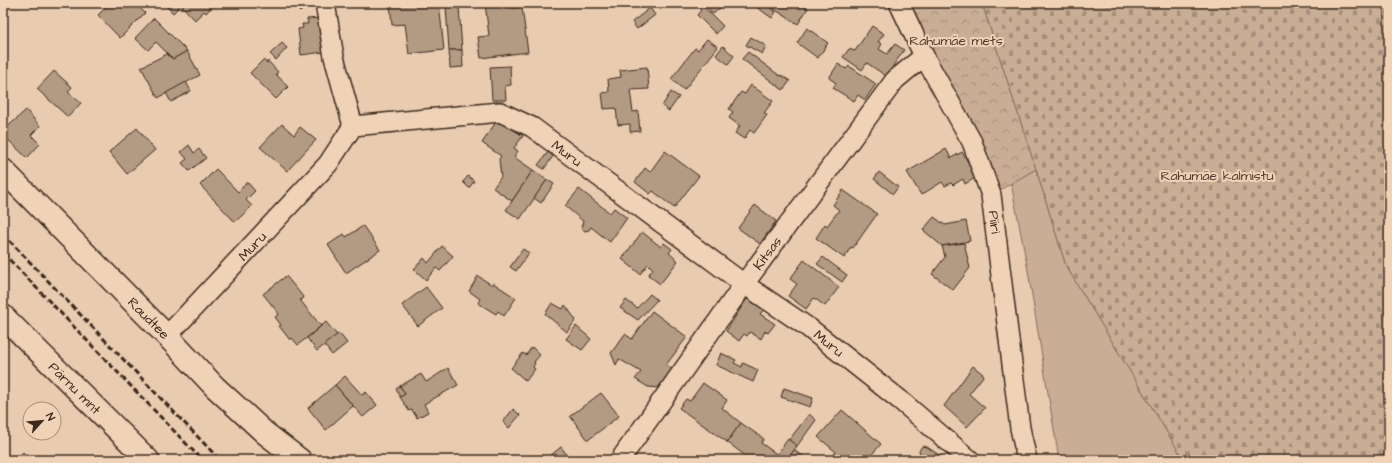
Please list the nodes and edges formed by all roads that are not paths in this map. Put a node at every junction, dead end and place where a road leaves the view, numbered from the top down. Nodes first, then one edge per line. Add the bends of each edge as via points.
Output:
1 (325, 3) edge
2 (898, 3) edge
3 (924, 56) junction
4 (353, 126) junction
5 (3, 170) edge
6 (744, 284) junction
7 (3, 316) edge
8 (167, 336) junction
9 (148, 460) edge
10 (300, 460) edge
11 (620, 460) edge
12 (970, 460) edge
13 (1027, 460) edge

1 - 4 street via 334,57
2 - 3 street, Piiri
3 - 6 street, Kitsas via 895,80
3 - 13 street, Piiri via 972,142 991,195 1020,428
4 - 6 street, Muru via 500,112 532,127
4 - 8 street, Muru via 328,164
5 - 8 street, Raudtee
6 - 11 street, Kitsas
6 - 12 street, Muru via 809,328 900,400
7 - 9 street, Pärnu mnt
8 - 10 street, Raudtee via 215,387 265,433

